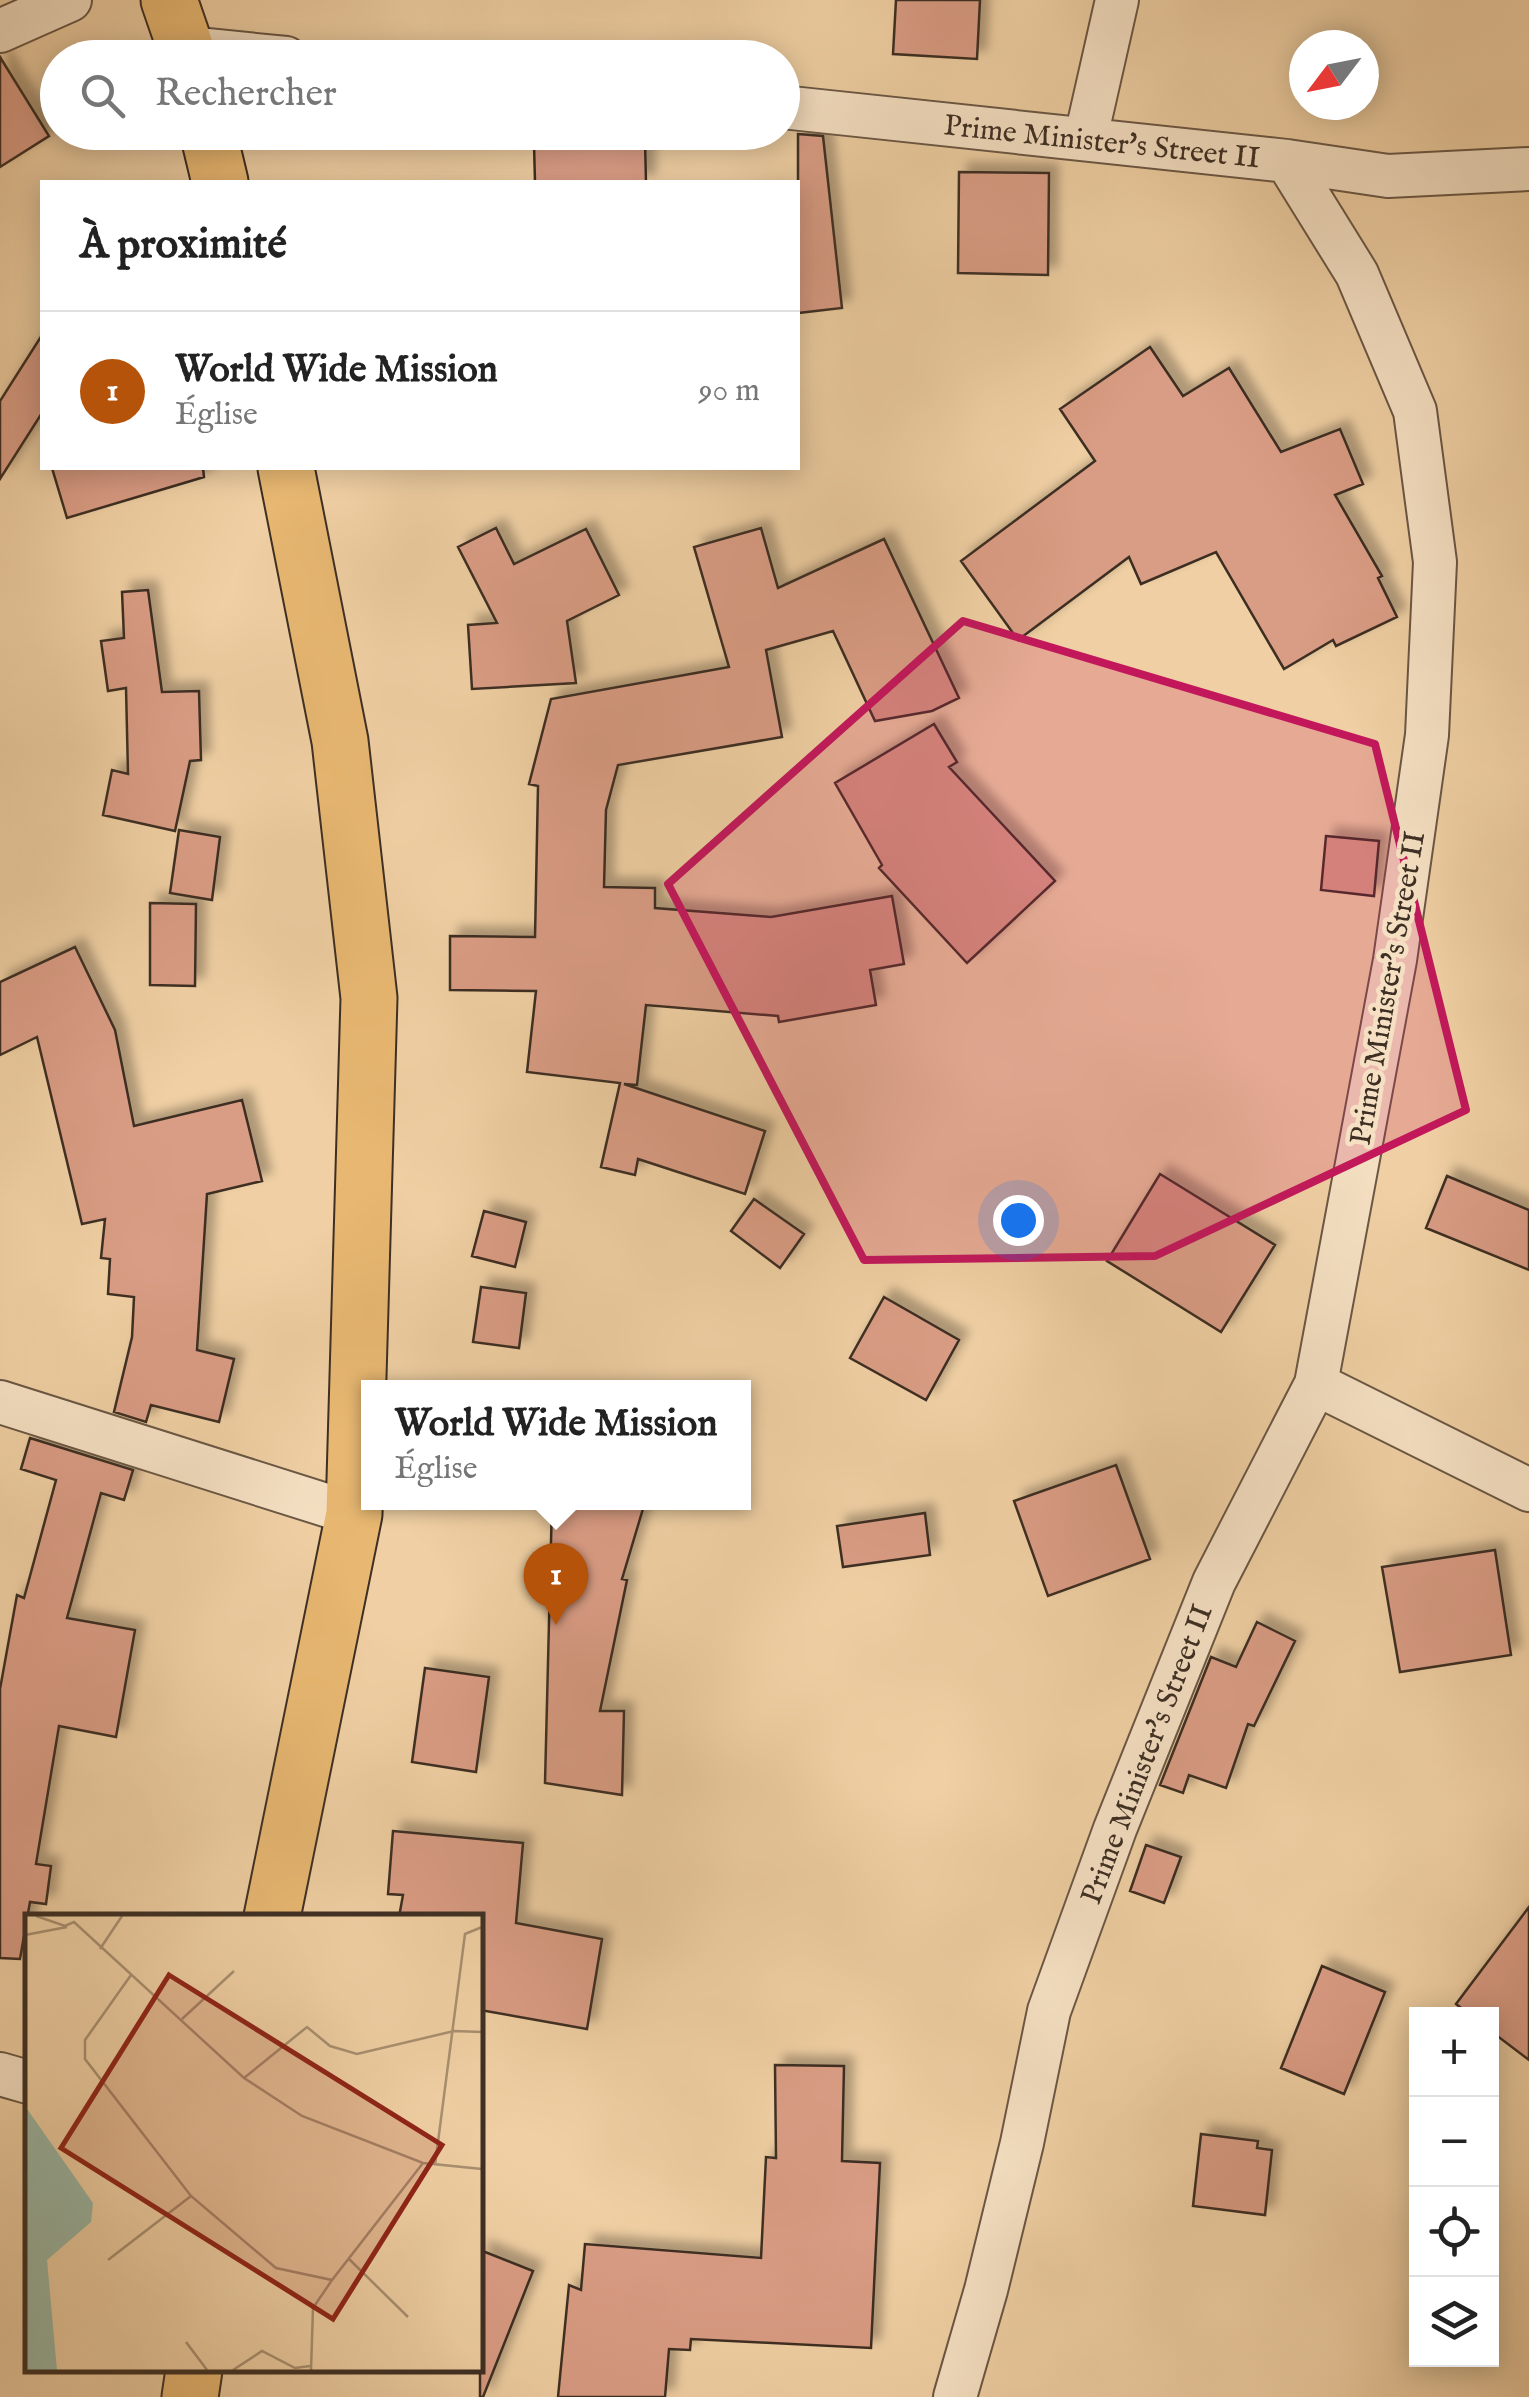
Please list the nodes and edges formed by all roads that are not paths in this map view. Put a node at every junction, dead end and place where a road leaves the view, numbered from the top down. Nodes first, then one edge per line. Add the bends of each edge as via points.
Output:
1 (70, 0) edge
2 (1117, 0) edge
3 (0, 31) edge
4 (800, 109) edge
5 (1086, 138) junction
6 (212, 150) edge
7 (1288, 161) junction
8 (1529, 170) edge
9 (220, 180) edge
10 (286, 470) edge
11 (1316, 1384) junction
12 (0, 1402) edge
13 (1529, 1490) edge
14 (354, 1514) junction
15 (273, 1914) edge
16 (0, 2074) edge
17 (25, 2081) edge
18 (194, 2372) edge
19 (190, 2397) edge
20 (955, 2397) edge

1 - 3 street
2 - 5 street
4 - 5 street, Prime Minister's Street II
5 - 7 street, Prime Minister's Street II
6 - 9 highway
7 - 8 street via 1388,176
7 - 11 street, Prime Minister's Street II via 1357,274 1415,411 1434,562 1428,734
10 - 14 highway via 340,741 369,998
11 - 13 street
11 - 20 street, Prime Minister's Street II via 1214,1582 1049,2011
12 - 14 street
14 - 15 highway
16 - 17 street
18 - 19 highway

